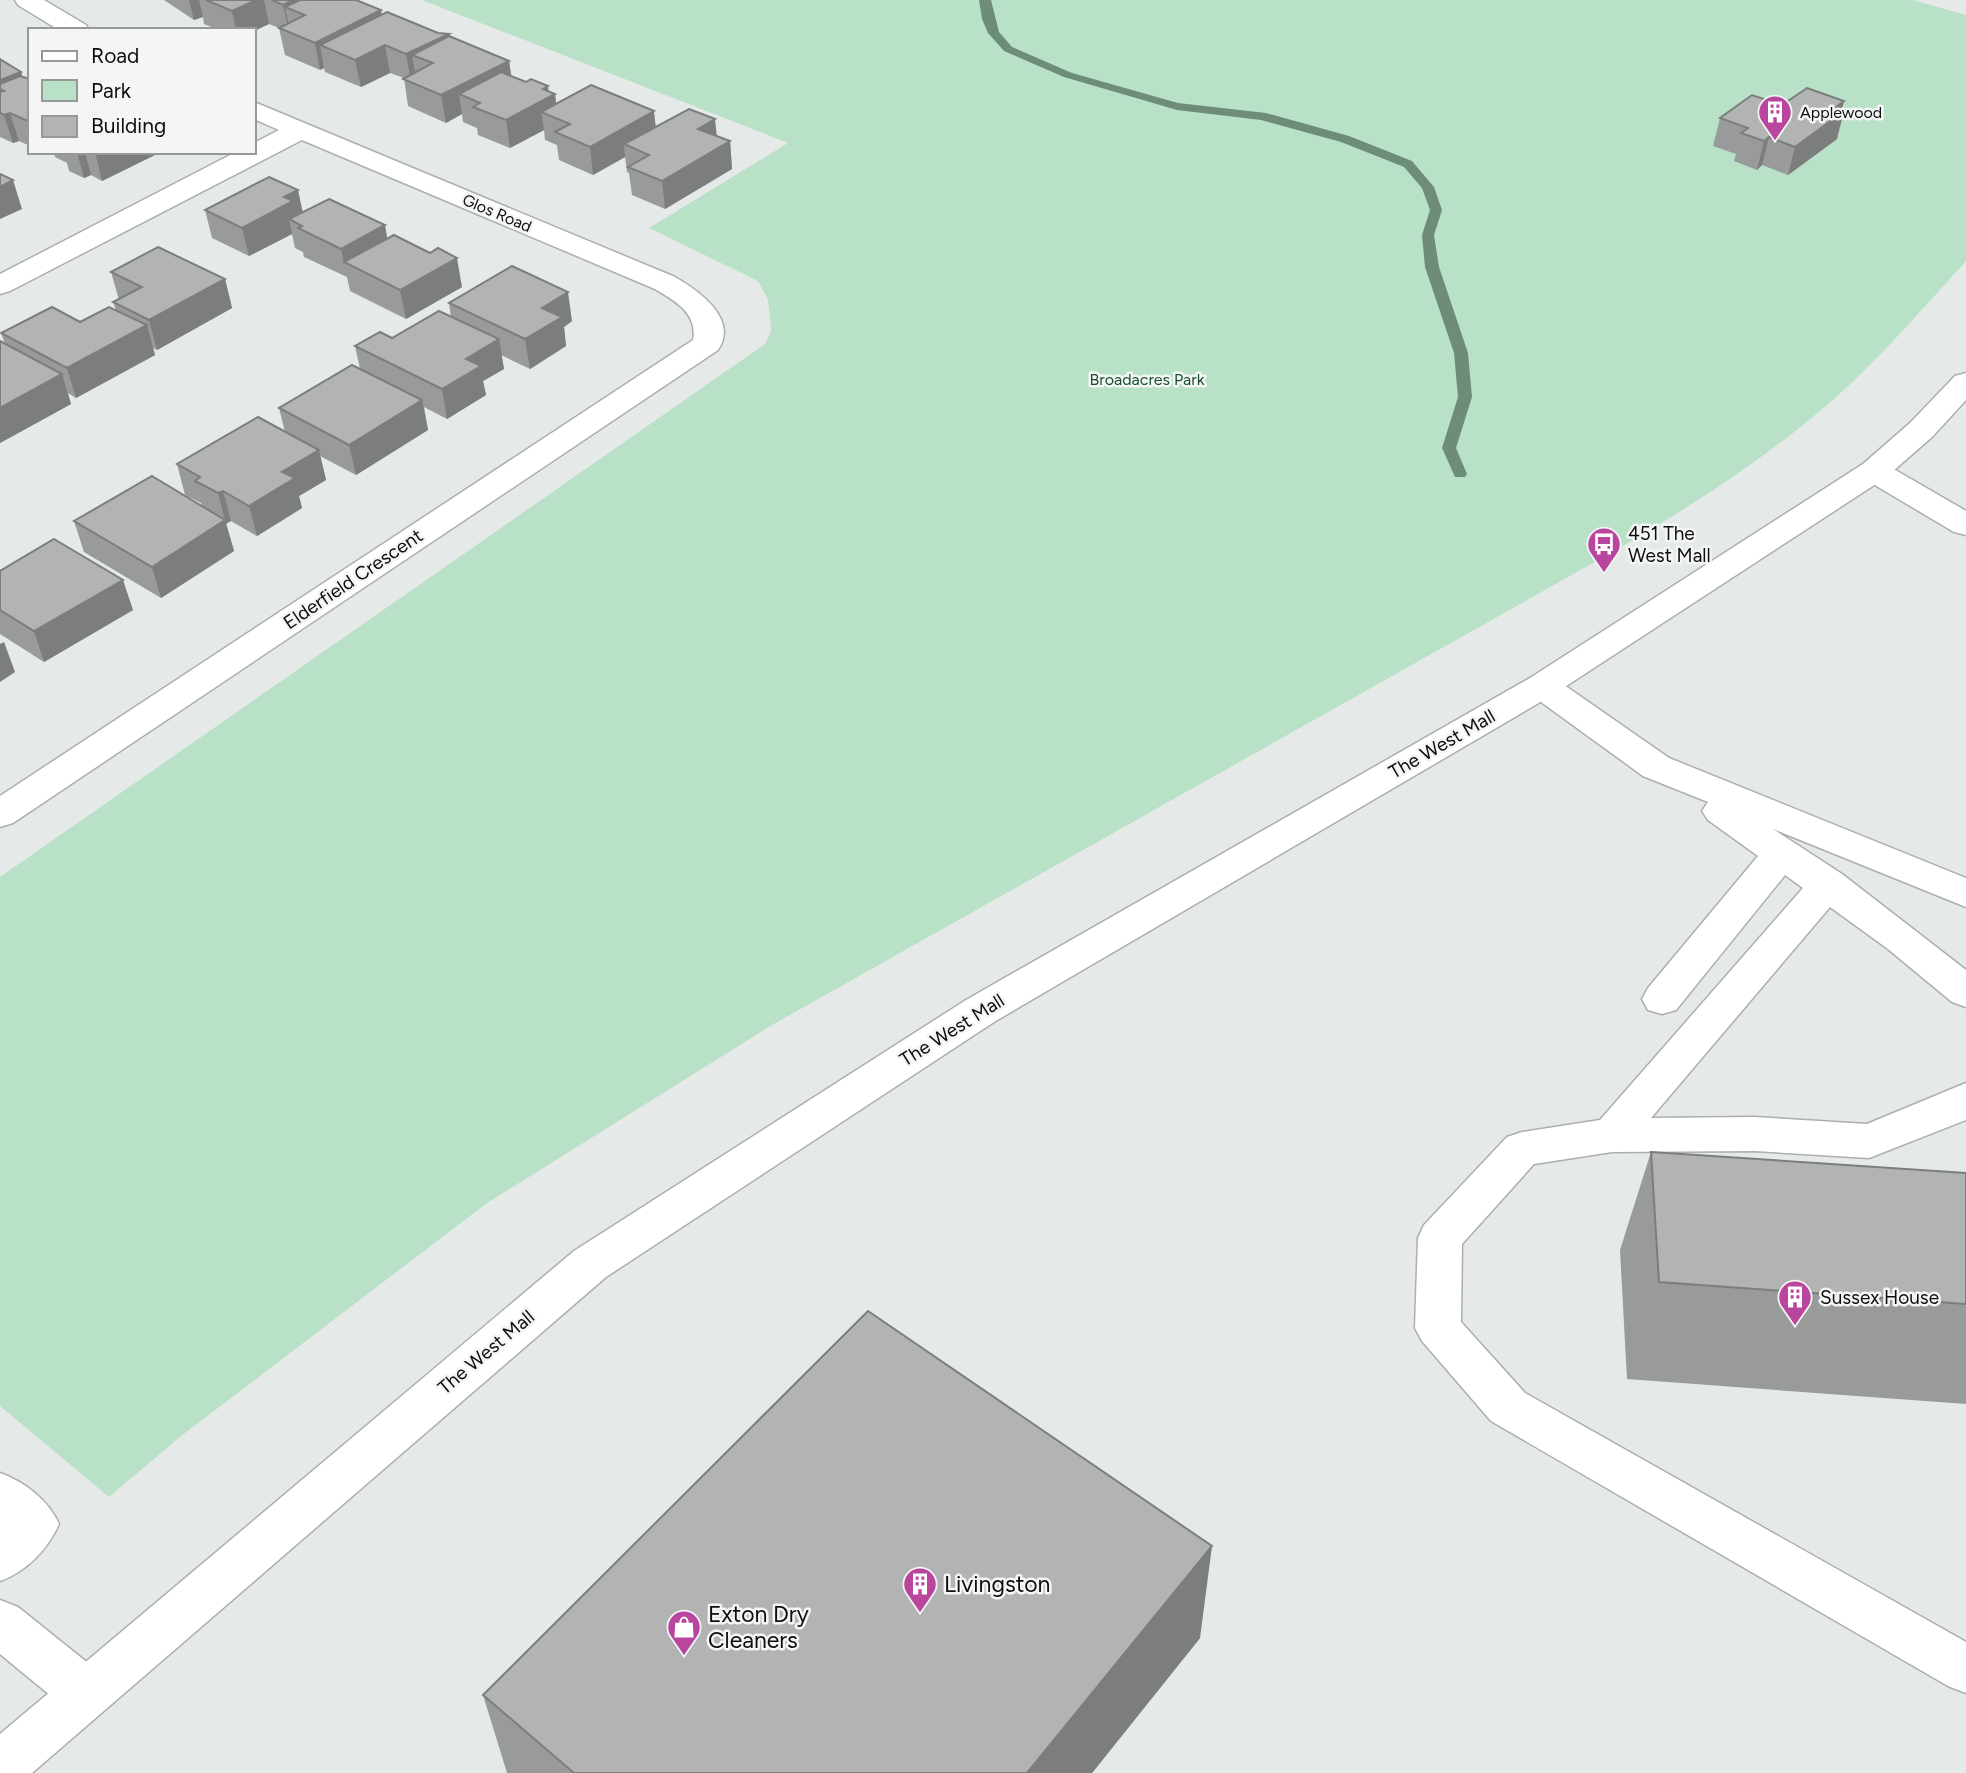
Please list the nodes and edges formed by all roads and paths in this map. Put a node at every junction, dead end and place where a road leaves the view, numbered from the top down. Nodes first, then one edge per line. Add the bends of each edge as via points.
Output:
1 (27, 0) edge
2 (74, 28) edge
3 (256, 111) edge
4 (300, 130) junction
5 (256, 153) edge
6 (254, 154) edge
7 (0, 285) edge
8 (707, 344) joint
9 (1966, 382) edge
10 (1874, 471) junction
11 (1966, 525) edge
12 (1542, 686) junction
13 (1656, 767) junction
14 (0, 814) edge
15 (1782, 852) junction
16 (1828, 884) junction
17 (1966, 893) edge
18 (1966, 992) edge
19 (1662, 999) dead end
20 (1966, 1098) edge
21 (1612, 1135) junction
22 (0, 1494) edge
23 (0, 1559) edge
24 (0, 1623) edge
25 (1966, 1669) edge
26 (86, 1693) junction
27 (0, 1767) edge

1 - 2 street
3 - 4 street, Glos Road
4 - 5 street
4 - 8 street, Glos Road via 666,283 692,300 706,317 711,332
6 - 7 street
8 - 14 street, Elderfield Crescent
9 - 10 street, The West Mall
10 - 11 street
10 - 12 street, The West Mall
12 - 13 street
12 - 26 street, The West Mall via 980,1011 590,1264
13 - 15 street
13 - 17 street
15 - 16 street
15 - 19 street
16 - 18 street
16 - 21 street
20 - 21 street via 1953,1108 1869,1141 1755,1134
21 - 25 street via 1522,1149 1458,1218 1440,1238 1438,1328 1508,1407
22 - 23 street via 35,1524
24 - 26 street
26 - 27 street, The West Mall

